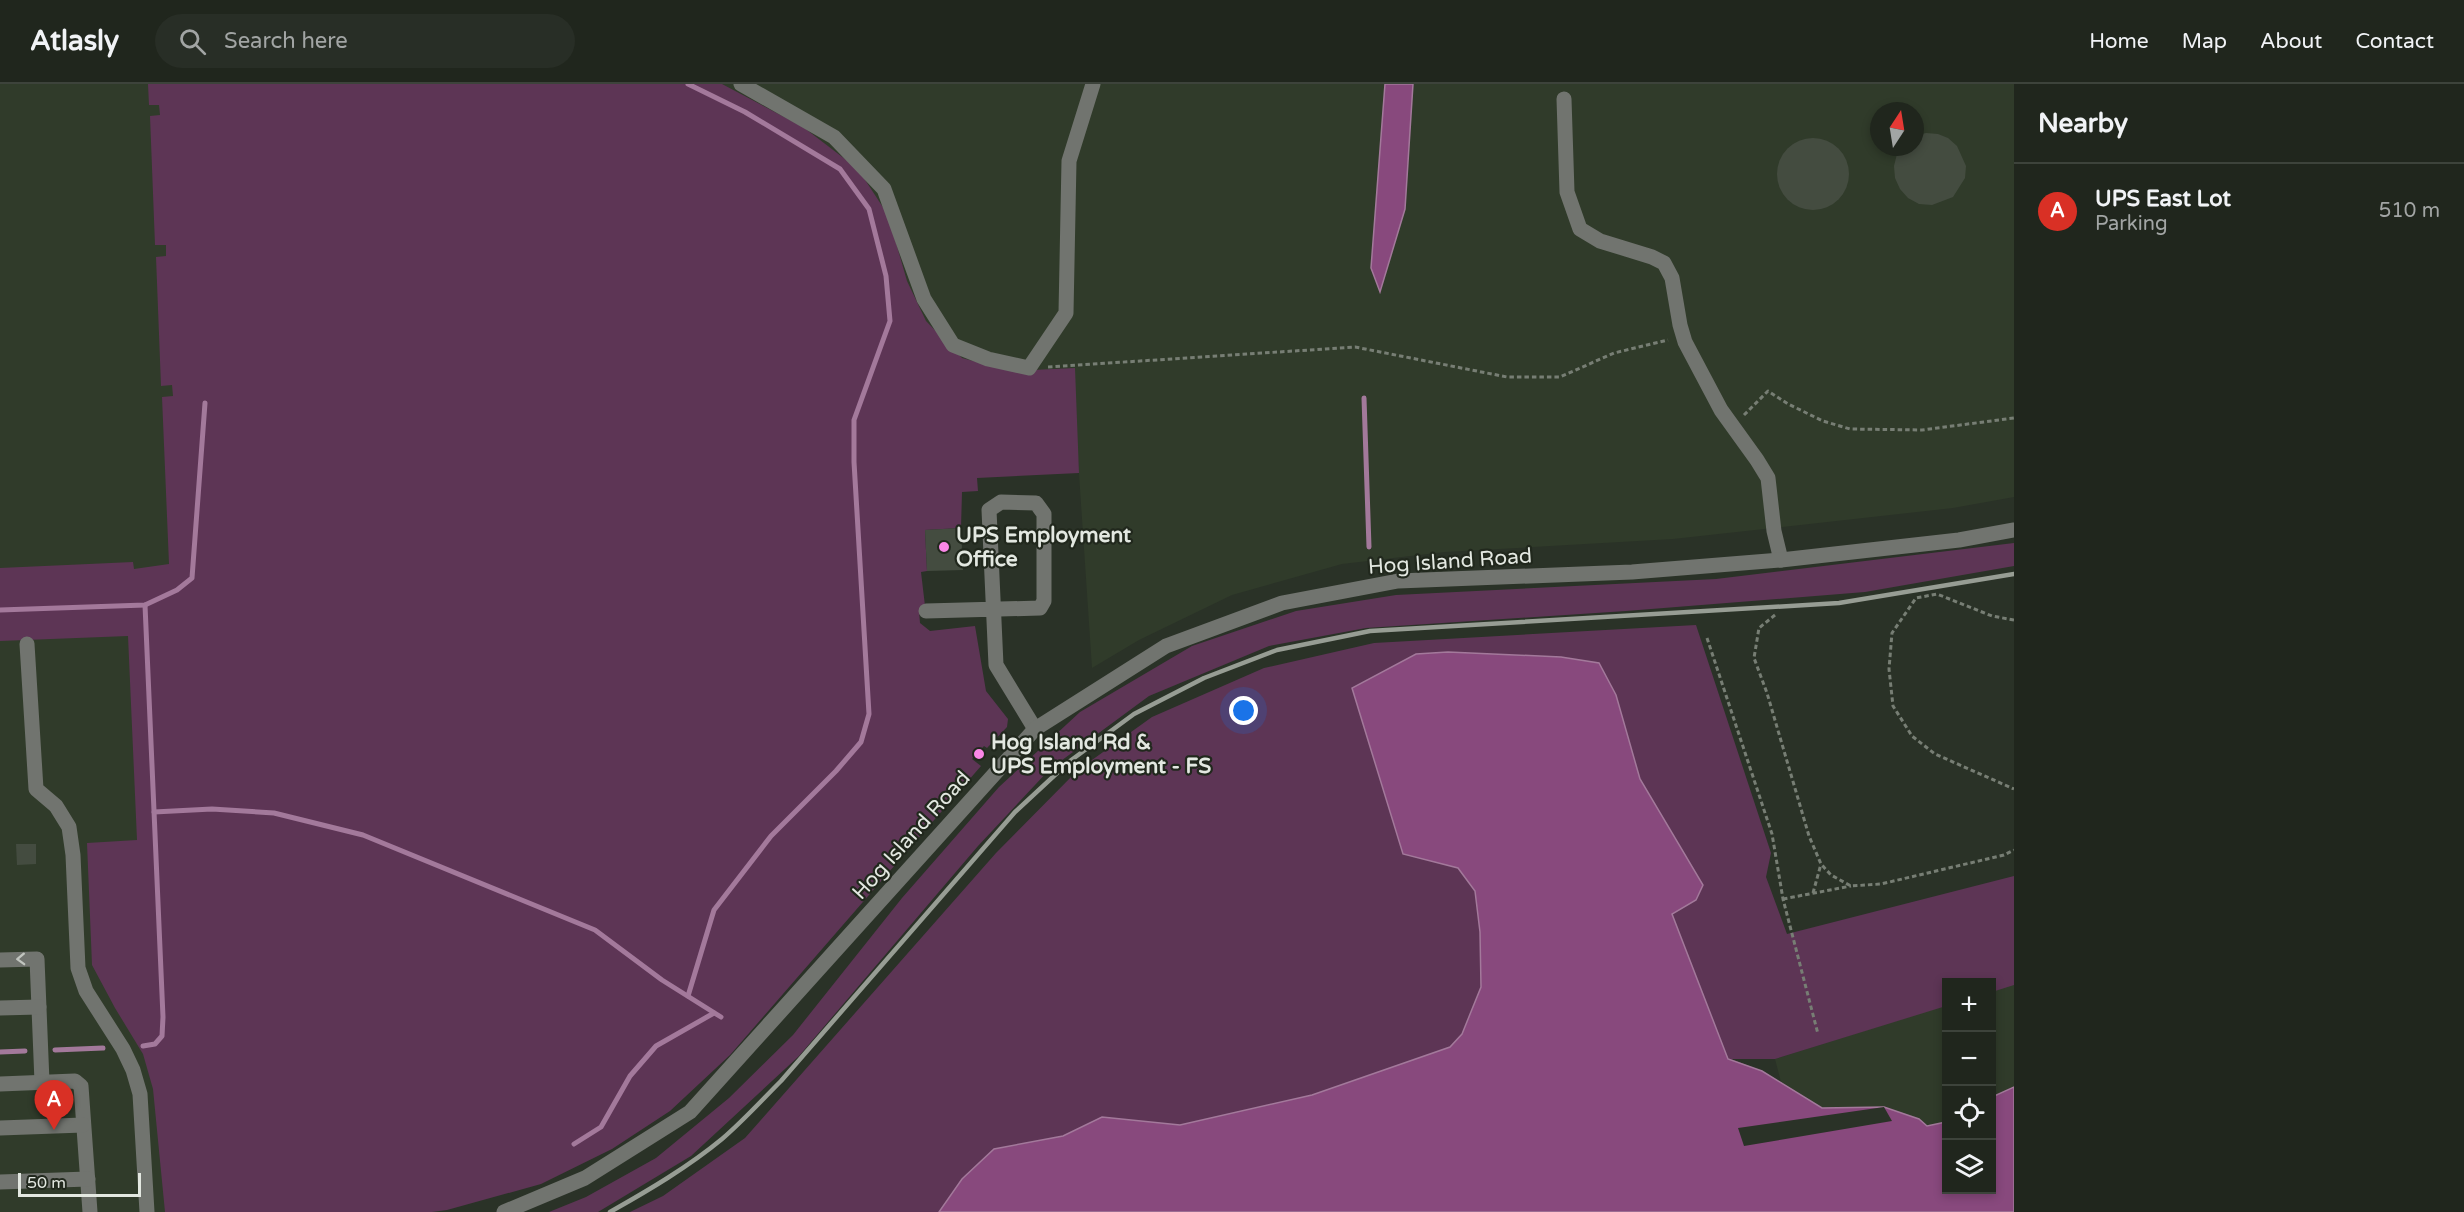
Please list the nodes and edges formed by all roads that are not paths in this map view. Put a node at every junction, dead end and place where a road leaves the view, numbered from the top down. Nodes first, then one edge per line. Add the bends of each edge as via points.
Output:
1 (741, 84) edge
2 (1093, 84) edge
3 (1564, 99) dead end
4 (2014, 530) edge
5 (1781, 560) junction
6 (994, 610) junction
7 (926, 611) dead end
8 (27, 644) dead end
9 (1035, 729) junction
10 (0, 960) edge
11 (39, 1007) junction
12 (0, 1008) edge
13 (42, 1082) junction
14 (0, 1084) edge
15 (83, 1125) junction
16 (0, 1128) edge
17 (88, 1179) junction
18 (0, 1182) edge
19 (90, 1212) edge
20 (147, 1212) edge
21 (504, 1212) edge

1 - 2 street via 834,136 884,189 924,299 953,345 988,359 1029,368 1066,313 1069,161
3 - 5 street via 1568,192 1580,229 1600,241 1664,263 1672,279 1684,336 1720,410 1768,478
4 - 5 street, Hog Island Road
5 - 9 street, Hog Island Road via 1632,572 1398,581 1282,603 1166,646
6 - 6 street via 1040,608 1044,601 1044,514 1036,503 1001,502 989,510
6 - 7 street
6 - 9 street via 996,665
8 - 20 street via 36,789 56,806 69,827 78,968 86,991 123,1049 140,1094
9 - 21 street, Hog Island Road via 690,1112 585,1178
11 -> 10 street via 37,959
11 - 12 street
11 - 13 street
13 - 14 street
13 - 15 street via 75,1081 81,1086
15 - 16 street
15 - 17 street
17 - 18 street
17 - 19 street

